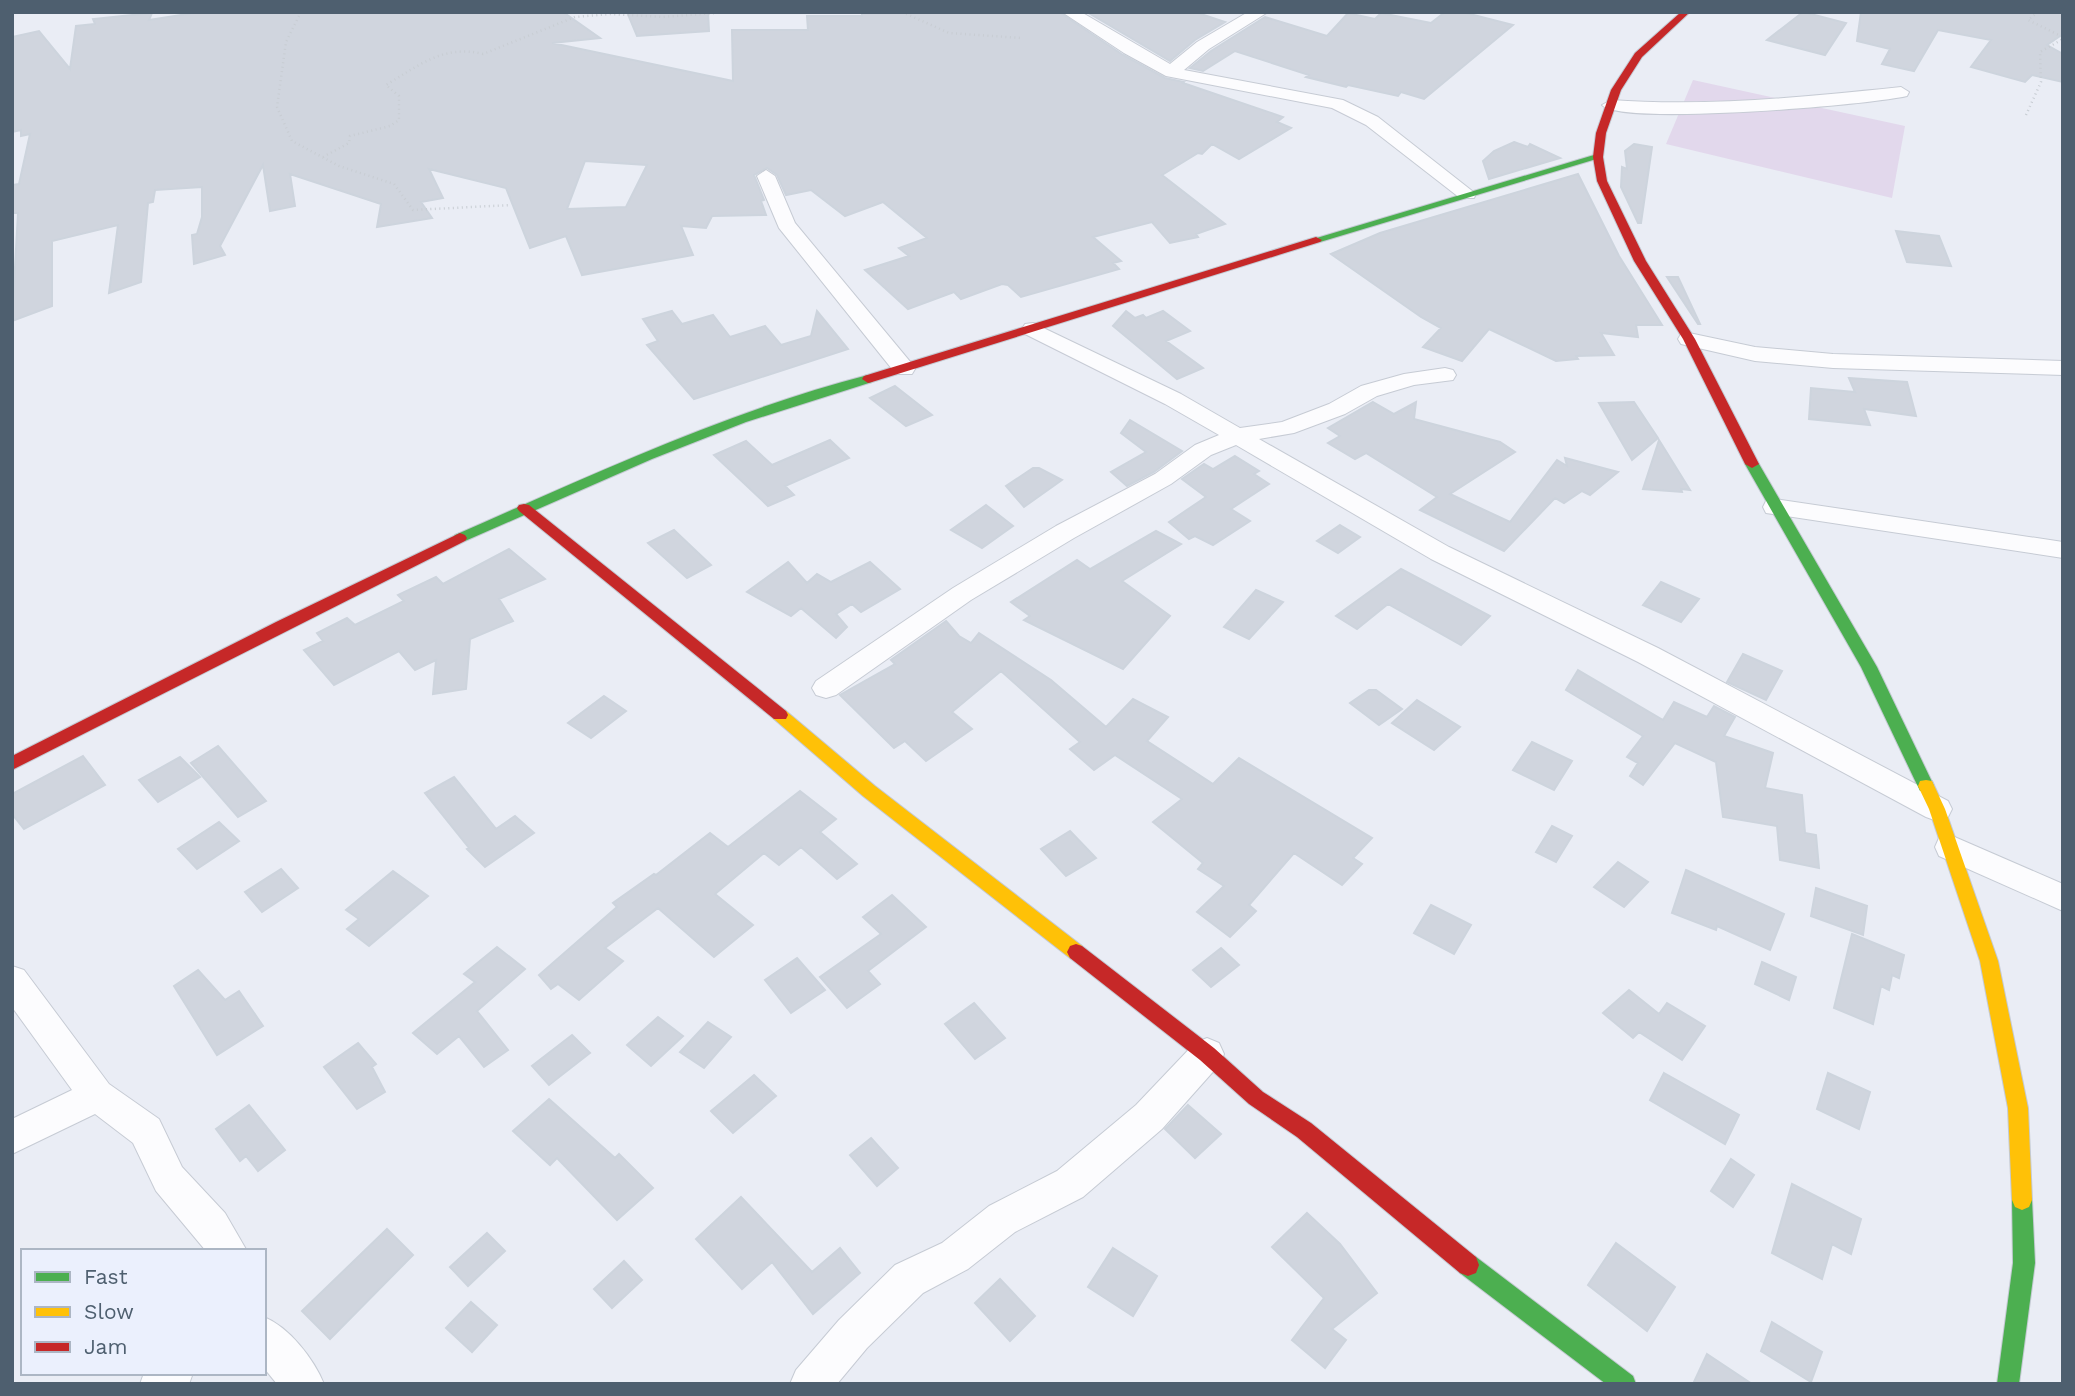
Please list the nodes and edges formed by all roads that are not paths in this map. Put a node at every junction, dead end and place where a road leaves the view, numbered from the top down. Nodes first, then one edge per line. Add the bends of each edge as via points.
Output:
1 (1070, 12) edge
2 (1260, 12) edge
3 (1686, 12) edge
4 (1172, 72) junction
5 (1901, 92) dead end
6 (1611, 105) junction
7 (1598, 157) junction
8 (766, 176) dead end
9 (1467, 194) junction
10 (1033, 329) junction
11 (1689, 338) junction
12 (2063, 368) edge
13 (904, 369) junction
14 (1445, 375) dead end
15 (1239, 435) junction
16 (1775, 507) junction
17 (524, 508) junction
18 (2063, 550) edge
19 (826, 688) dead end
20 (12, 764) edge
21 (1937, 809) junction
22 (1950, 847) junction
23 (2063, 898) edge
24 (12, 980) edge
25 (1207, 1054) junction
26 (97, 1095) junction
27 (12, 1138) edge
28 (227, 1249) edge
29 (266, 1339) edge
30 (304, 1384) edge
31 (810, 1384) edge
32 (1625, 1384) edge
33 (2008, 1384) edge

1 - 4 street
2 - 4 street via 1208,40
3 - 6 street via 1638,55
4 - 9 street via 1337,104 1372,121
5 - 6 street via 1714,108 1651,110
6 - 7 street
7 - 9 street
7 - 11 street via 1602,181 1640,261
8 - 13 street via 786,224
9 - 10 street
10 - 13 street
10 - 15 street
11 - 12 street via 1755,354 1833,361
11 - 16 street
13 - 17 street via 741,419
14 - 15 street via 1369,391 1286,428
15 - 19 street via 1203,450 1163,479 973,587
15 - 21 street via 1440,553 1648,655
16 - 18 street
16 - 21 street via 1869,667
17 - 20 street via 354,588
17 - 25 street via 869,791
21 - 22 street
22 - 23 street
22 - 33 street via 1989,961 2018,1108 2024,1263
24 - 26 street
25 - 31 street via 1149,1117 1070,1184 1002,1219 955,1256 909,1279
25 - 32 street via 1461,1260
26 - 27 street
26 - 28 street via 146,1131 170,1178
29 - 30 street

